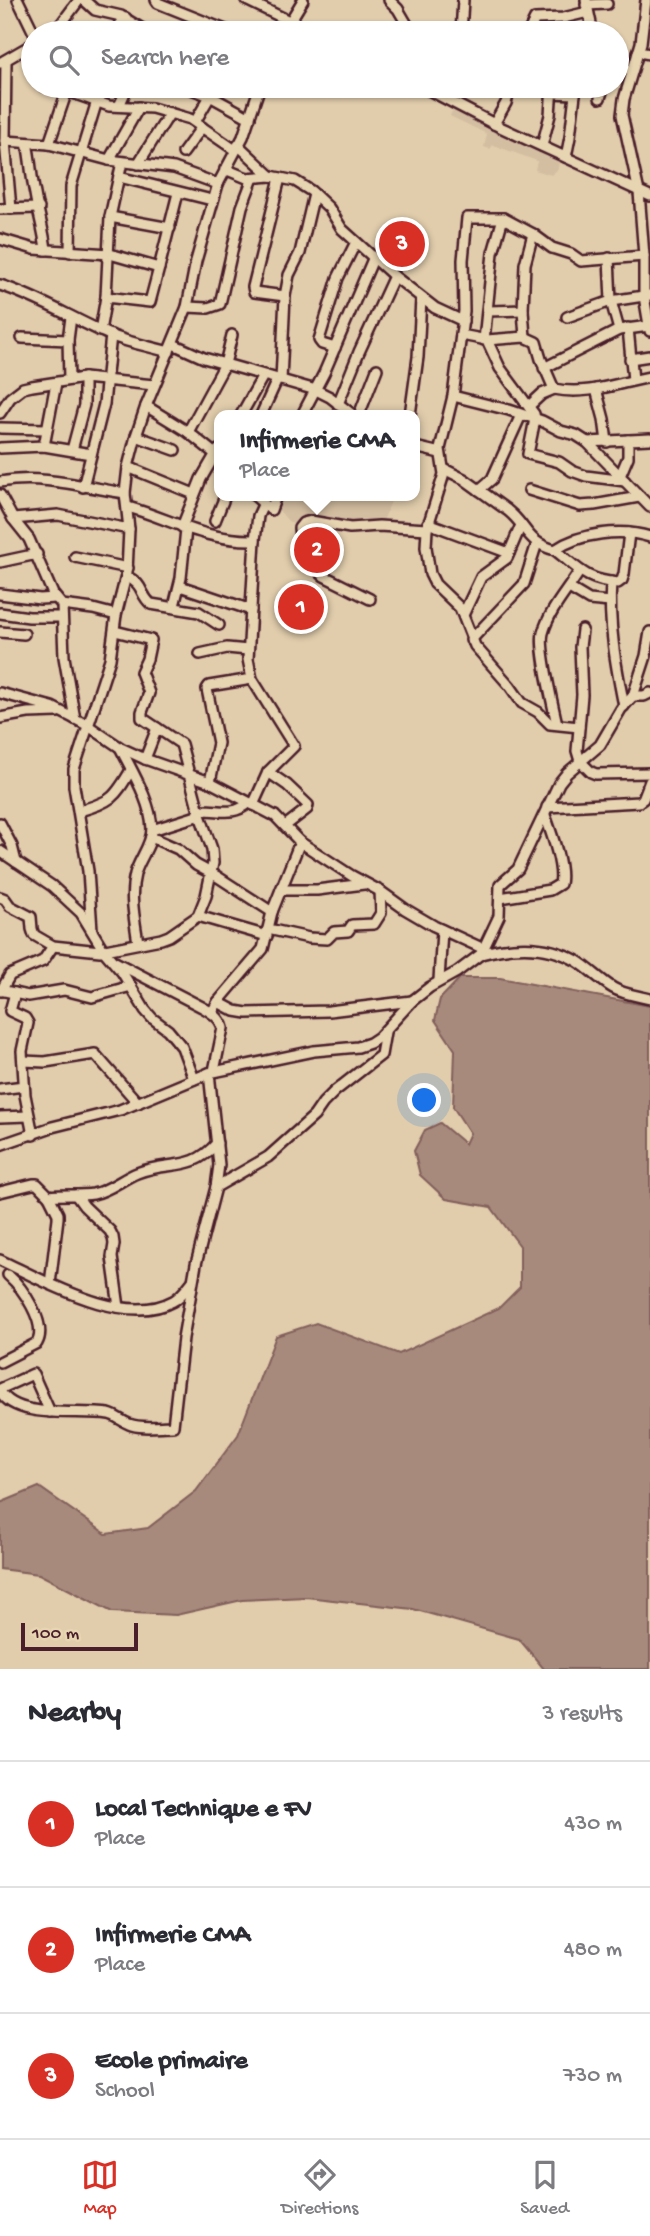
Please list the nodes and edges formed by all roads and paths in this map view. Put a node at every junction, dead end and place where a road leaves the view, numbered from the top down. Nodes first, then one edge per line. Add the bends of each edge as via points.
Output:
1 (156, 0) edge
2 (246, 0) edge
3 (303, 0) edge
4 (389, 0) edge
5 (463, 0) edge
6 (646, 0) edge
7 (20, 1) edge
8 (78, 1) edge
9 (399, 4) edge
10 (607, 4) dead end
11 (587, 6) edge
12 (126, 19) joint
13 (29, 21) edge
14 (63, 21) edge
15 (129, 21) edge
16 (203, 21) edge
17 (288, 21) edge
18 (291, 21) edge
19 (407, 21) edge
20 (462, 21) edge
21 (534, 21) edge
22 (20, 52) edge
23 (638, 52) junction
24 (650, 54) edge
25 (3, 62) edge
26 (629, 70) edge
27 (632, 70) junction
28 (629, 81) edge
29 (65, 98) edge
30 (88, 98) edge
31 (123, 98) edge
32 (209, 98) edge
33 (214, 98) edge
34 (256, 98) edge
35 (446, 98) edge
36 (507, 98) edge
37 (551, 98) edge
38 (574, 98) edge
39 (624, 98) edge
40 (97, 101) junction
41 (119, 106) junction
42 (139, 107) junction
43 (170, 113) junction
44 (250, 118) junction
45 (198, 124) junction
46 (494, 124) junction
47 (5, 141) junction
48 (27, 143) junction
49 (50, 144) junction
50 (542, 146) junction
51 (236, 148) junction
52 (80, 153) junction
53 (183, 153) dead end
54 (566, 157) junction
55 (109, 160) junction
56 (122, 162) junction
57 (138, 164) junction
58 (4, 168) edge
59 (225, 169) junction
60 (119, 177) junction
61 (275, 177) junction
62 (253, 178) junction
63 (218, 184) junction
64 (639, 192) junction
65 (178, 193) junction
66 (314, 194) junction
67 (650, 197) edge
68 (212, 200) junction
69 (39, 208) junction
70 (0, 209) edge
71 (11, 209) junction
72 (110, 217) junction
73 (503, 218) junction
74 (170, 228) junction
75 (533, 234) junction
76 (0, 239) edge
77 (356, 242) junction
78 (46, 250) junction
79 (70, 252) junction
80 (110, 254) junction
81 (373, 258) junction
82 (609, 258) junction
83 (646, 260) edge
84 (159, 268) junction
85 (394, 276) junction
86 (0, 285) edge
87 (285, 296) junction
88 (647, 296) edge
89 (106, 297) junction
90 (421, 298) junction
91 (611, 302) junction
92 (187, 307) junction
93 (523, 310) junction
94 (487, 311) junction
95 (71, 317) junction
96 (567, 317) dead end
97 (463, 321) junction
98 (650, 328) edge
99 (623, 329) junction
100 (100, 331) junction
101 (111, 335) junction
102 (232, 335) dead end
103 (461, 335) junction
104 (524, 337) junction
105 (22, 338) dead end
106 (68, 340) junction
107 (485, 340) junction
108 (171, 348) junction
109 (335, 348) junction
110 (650, 356) edge
111 (630, 359) junction
112 (225, 364) junction
113 (544, 368) junction
114 (377, 369) dead end
115 (263, 376) junction
116 (650, 377) edge
117 (85, 378) junction
118 (69, 380) junction
119 (106, 380) junction
120 (279, 380) junction
121 (633, 380) junction
122 (56, 383) junction
123 (154, 385) junction
124 (554, 389) junction
125 (596, 389) junction
126 (316, 390) junction
127 (453, 396) junction
128 (338, 404) junction
129 (146, 406) junction
130 (529, 406) junction
131 (244, 410) edge
132 (264, 410) edge
133 (305, 410) edge
134 (346, 410) edge
135 (361, 410) edge
136 (411, 410) edge
137 (0, 413) edge
138 (521, 415) junction
139 (535, 419) junction
140 (0, 428) edge
141 (47, 429) junction
142 (188, 432) junction
143 (136, 436) junction
144 (650, 439) edge
145 (628, 440) junction
146 (587, 442) junction
147 (607, 442) junction
148 (44, 446) junction
149 (0, 447) edge
150 (420, 448) edge
151 (72, 450) junction
152 (175, 450) dead end
153 (214, 450) edge
154 (440, 453) junction
155 (91, 454) junction
156 (214, 460) edge
157 (128, 467) junction
158 (444, 469) junction
159 (622, 478) junction
160 (0, 482) edge
161 (83, 487) junction
162 (479, 490) junction
163 (529, 490) dead end
164 (125, 493) junction
165 (194, 494) junction
166 (0, 495) edge
167 (639, 496) junction
168 (223, 501) edge
169 (259, 501) edge
170 (274, 501) edge
171 (263, 505) junction
172 (128, 507) junction
173 (650, 507) edge
174 (0, 513) edge
175 (12, 517) junction
176 (215, 521) dead end
177 (521, 525) junction
178 (428, 526) junction
179 (184, 528) junction
180 (129, 529) junction
181 (629, 533) junction
182 (650, 537) edge
183 (254, 540) junction
184 (537, 543) junction
185 (555, 550) junction
186 (509, 552) junction
187 (37, 554) junction
188 (75, 557) dead end
189 (0, 562) edge
190 (127, 572) junction
191 (579, 572) junction
192 (611, 582) junction
193 (180, 586) junction
194 (569, 588) junction
195 (0, 594) edge
196 (370, 599) dead end
197 (59, 601) junction
198 (610, 602) junction
199 (174, 607) junction
200 (251, 610) junction
201 (0, 613) edge
202 (464, 613) junction
203 (116, 615) junction
204 (62, 617) junction
205 (219, 625) dead end
206 (582, 630) dead end
207 (115, 631) junction
208 (0, 632) edge
209 (650, 632) edge
210 (24, 634) dead end
211 (471, 640) junction
212 (248, 650) junction
213 (201, 654) dead end
214 (251, 679) junction
215 (0, 693) edge
216 (650, 693) edge
217 (633, 696) junction
218 (624, 706) junction
219 (59, 711) junction
220 (0, 718) edge
221 (75, 719) junction
222 (557, 724) junction
223 (87, 725) junction
224 (579, 727) junction
225 (158, 728) junction
226 (121, 748) junction
227 (145, 759) junction
228 (580, 761) junction
229 (131, 770) junction
230 (268, 772) junction
231 (188, 773) junction
232 (650, 773) edge
233 (650, 781) edge
234 (210, 782) junction
235 (251, 804) junction
236 (79, 811) junction
237 (546, 811) junction
238 (200, 813) junction
239 (0, 823) edge
240 (285, 826) junction
241 (151, 834) junction
242 (300, 842) junction
243 (0, 851) edge
244 (16, 862) junction
245 (211, 873) junction
246 (364, 884) junction
247 (281, 890) junction
248 (380, 891) junction
249 (0, 897) edge
250 (500, 898) junction
251 (272, 912) junction
252 (198, 916) junction
253 (92, 930) junction
254 (442, 930) junction
255 (267, 932) junction
256 (138, 943) junction
257 (53, 946) junction
258 (104, 951) junction
259 (483, 951) junction
260 (114, 961) junction
261 (439, 981) junction
262 (131, 986) junction
263 (0, 990) edge
264 (15, 993) junction
265 (650, 999) edge
266 (412, 1001) junction
267 (218, 1002) junction
268 (212, 1012) junction
269 (385, 1031) junction
270 (23, 1061) junction
271 (212, 1072) junction
272 (194, 1079) junction
273 (24, 1086) junction
274 (0, 1089) edge
275 (138, 1103) junction
276 (29, 1116) junction
277 (0, 1117) edge
278 (33, 1135) junction
279 (218, 1143) junction
280 (0, 1145) edge
281 (216, 1187) junction
282 (0, 1192) edge
283 (76, 1195) junction
284 (49, 1196) junction
285 (0, 1260) edge
286 (7, 1274) edge
287 (194, 1280) junction
288 (50, 1284) junction
289 (119, 1307) junction
290 (0, 1362) edge
291 (1, 1394) edge
292 (50, 1412) junction

1 - 16 street
2 - 17 street
3 - 18 street
4 - 9 street
5 - 20 street
6 - 23 street
7 - 13 street
8 - 12 street
8 - 14 street
9 - 19 street
10 - 11 street
11 - 21 street via 563,18
12 - 15 street
22 - 25 street
23 - 24 street
23 - 27 street
25 - 47 street
26 - 27 street
27 - 28 street
29 - 49 street
30 - 40 street
31 - 41 street
32 - 45 street
33 - 44 street
34 - 44 street
35 - 46 street
36 - 46 street
37 - 50 street
38 - 54 street
39 - 64 street via 622,122
40 - 41 street
40 - 52 street
41 - 42 street
42 - 43 street
42 - 55 street
43 - 45 street
43 - 57 street
44 - 51 street
45 - 51 street
45 - 53 street
46 - 50 street
47 - 48 street
47 - 58 street
48 - 49 street
48 - 69 street
49 - 52 street
50 - 54 street
51 - 59 street
51 - 61 street
52 - 55 street
52 - 79 street via 71,186
54 - 64 street
55 - 56 street
56 - 57 street
56 - 60 street
57 - 63 street via 174,168
58 - 71 street
59 - 62 street
59 - 63 street
60 - 65 street
60 - 72 street
61 - 62 street
61 - 66 street via 295,181
61 - 87 street via 253,287 256,293
62 - 92 street via 219,304
63 - 68 street
64 - 67 street
64 - 83 street
65 - 68 street
65 - 74 street
66 - 77 street
66 - 87 street
68 - 92 street
69 - 71 street
69 - 78 street
70 - 71 street
72 - 74 street
72 - 80 street
73 - 75 street
73 - 94 street
73 - 97 street via 467,218
74 - 84 street
75 - 82 street via 581,261
75 - 93 street via 525,264
76 - 78 street
77 - 81 street
77 - 109 street via 338,278 319,341
78 - 79 street
79 - 80 street
80 - 84 street
80 - 89 street
81 - 85 street
81 - 109 street
82 - 83 street
82 - 91 street
83 - 88 street
84 - 89 street via 150,302
85 - 90 street
85 - 128 street
86 - 95 street
87 - 120 street
88 - 91 street
88 - 98 street
89 - 100 street
90 - 97 street
90 - 136 street
91 - 96 street
91 - 99 street
92 - 108 street
93 - 94 street
93 - 104 street
94 - 107 street
95 - 100 street
95 - 106 street
97 - 103 street
98 - 99 street
99 - 111 street
99 - 113 street
100 - 101 street
101 - 108 street via 130,343
101 - 119 street
102 - 112 street
103 - 107 street
103 - 127 street
104 - 107 street
104 - 113 street via 536,342
105 - 106 street
106 - 118 street
107 - 130 street
108 - 112 street
108 - 123 street
109 - 126 street
110 - 111 street
111 - 121 street
112 - 115 street
112 - 142 street
113 - 124 street
114 - 135 street
115 - 120 street
115 - 131 street
116 - 121 street
117 - 118 street
117 - 119 street
117 - 151 street via 84,405
118 - 122 street
119 - 123 street
119 - 155 street
120 - 126 street
120 - 132 street
121 - 125 street
122 - 137 street via 23,388
122 - 141 street
123 - 129 street
124 - 125 street
124 - 130 street
125 - 147 street
126 - 128 street
126 - 133 street
127 - 138 street
127 - 154 street
128 - 134 street
129 - 142 street
129 - 143 street
130 - 139 street
138 - 139 street
138 - 162 street via 492,479
139 - 146 street
139 - 159 street via 527,450 530,455 559,462 586,476
140 - 141 street
141 - 148 street
142 - 153 street
143 - 152 street
143 - 157 street
144 - 145 street
145 - 147 street
145 - 159 street
146 - 147 street
146 - 159 street
148 - 149 street
148 - 151 street
150 - 154 street
151 - 155 street
154 - 158 street
155 - 161 street
156 - 165 street
157 - 164 street
157 - 165 street
158 - 162 street
158 - 178 street
159 - 167 street
160 - 161 street via 52,481
161 - 164 street
162 - 177 street
163 - 167 street via 580,506
164 - 172 street
165 - 179 street
166 - 175 street
167 - 173 street
168 - 176 street
169 - 171 street
170 - 171 street via 271,510
171 - 183 street
172 - 179 street
172 - 180 street
174 - 175 street
175 - 180 street via 58,515
175 - 187 street
177 - 184 street
177 - 186 street
178 - 186 street
178 - 196 street via 350,528 311,521 299,528 301,547 311,564 324,576
178 - 202 street via 426,547 432,580
179 - 183 street via 225,539
179 - 193 street
180 - 190 street
181 - 182 street
181 - 185 street via 578,539
181 - 192 street via 622,580
183 - 200 street
184 - 185 street
184 - 211 street via 524,584
185 - 191 street
186 - 202 street via 505,562 481,578
187 - 189 street
187 - 197 street
188 - 190 street
190 - 199 street via 147,602
190 - 203 street
191 - 192 street
191 - 194 street
192 - 198 street
193 - 199 street
193 - 200 street
194 - 198 street via 589,600
194 - 222 street via 547,623 542,641
195 - 197 street
197 - 203 street
197 - 204 street
198 - 218 street
199 - 205 street via 199,612
200 - 212 street
201 - 204 street
202 - 211 street
203 - 207 street
204 - 221 street
206 - 224 street
207 - 223 street
207 - 225 street via 150,640 141,672 149,693 142,718
208 - 210 street
209 - 217 street
211 - 222 street via 522,703 550,724
212 - 213 street via 227,648
212 - 214 street
214 - 230 street via 294,746
214 - 234 street via 207,689 218,743
215 - 219 street
216 - 217 street
217 - 218 street
218 - 228 street via 600,745
219 - 220 street
219 - 221 street
221 - 223 street
222 - 224 street
223 - 226 street
223 - 236 street via 74,769
224 - 228 street
225 - 227 street
225 - 231 street via 181,744
226 - 227 street
226 - 229 street
227 - 231 street
228 - 232 street via 596,774
228 - 237 street via 559,783
229 - 236 street via 116,795
229 - 241 street via 144,798
230 - 235 street
230 - 240 street via 308,805
231 - 234 street
231 - 238 street
233 - 237 street via 639,802
234 - 235 street
235 - 238 street via 234,812 216,809
235 - 240 street
236 - 253 street
237 - 250 street via 518,869 500,885
237 - 250 street via 560,884 550,890
238 - 241 street
238 - 245 street via 212,849
239 - 244 street
240 - 242 street
241 - 245 street
241 - 256 street via 132,892
242 - 246 street
242 - 247 street
243 - 244 street
244 - 253 street via 65,897
245 - 251 street
245 - 252 street
246 - 247 street
246 - 248 street
247 - 251 street
248 - 254 street
248 - 255 street via 381,913 374,924 352,925 327,939
249 - 257 street via 31,917 34,935
250 - 259 street via 499,916
251 - 255 street
252 - 255 street
252 - 256 street via 169,936
253 - 258 street
254 - 259 street
254 - 261 street
255 - 267 street via 259,955
256 - 258 street
257 - 258 street
257 - 263 street via 43,961 8,977
258 - 260 street
259 - 261 street
259 - 265 street via 521,947 561,954 616,990
260 - 262 street
260 - 268 street
261 - 266 street
262 - 264 street via 92,997 64,990 28,996
262 - 272 street via 145,1010 182,1047
263 - 264 street
264 - 270 street via 10,1011 28,1023
266 - 267 street via 329,1011 247,1013
266 - 269 street
267 - 268 street
268 - 271 street via 223,1028
269 - 271 street via 362,1046
269 - 281 street via 381,1055 335,1091 268,1157
270 - 273 street
270 - 275 street via 94,1054
271 - 272 street
271 - 279 street
272 - 275 street
273 - 274 street
273 - 276 street
275 - 278 street
276 - 277 street
276 - 278 street
278 - 280 street
279 - 281 street
279 - 283 street via 190,1163 153,1168 106,1190
281 - 287 street
282 - 284 street via 37,1184
283 - 284 street
283 - 289 street via 111,1233
284 - 288 street via 58,1214
285 - 286 street
286 - 288 street
286 - 290 street via 26,1294 40,1335 37,1343
287 - 289 street via 177,1299 157,1307
287 - 292 street via 173,1426 132,1425 105,1414
288 - 289 street via 92,1303
291 - 292 street via 17,1407
291 - 292 street via 33,1374

